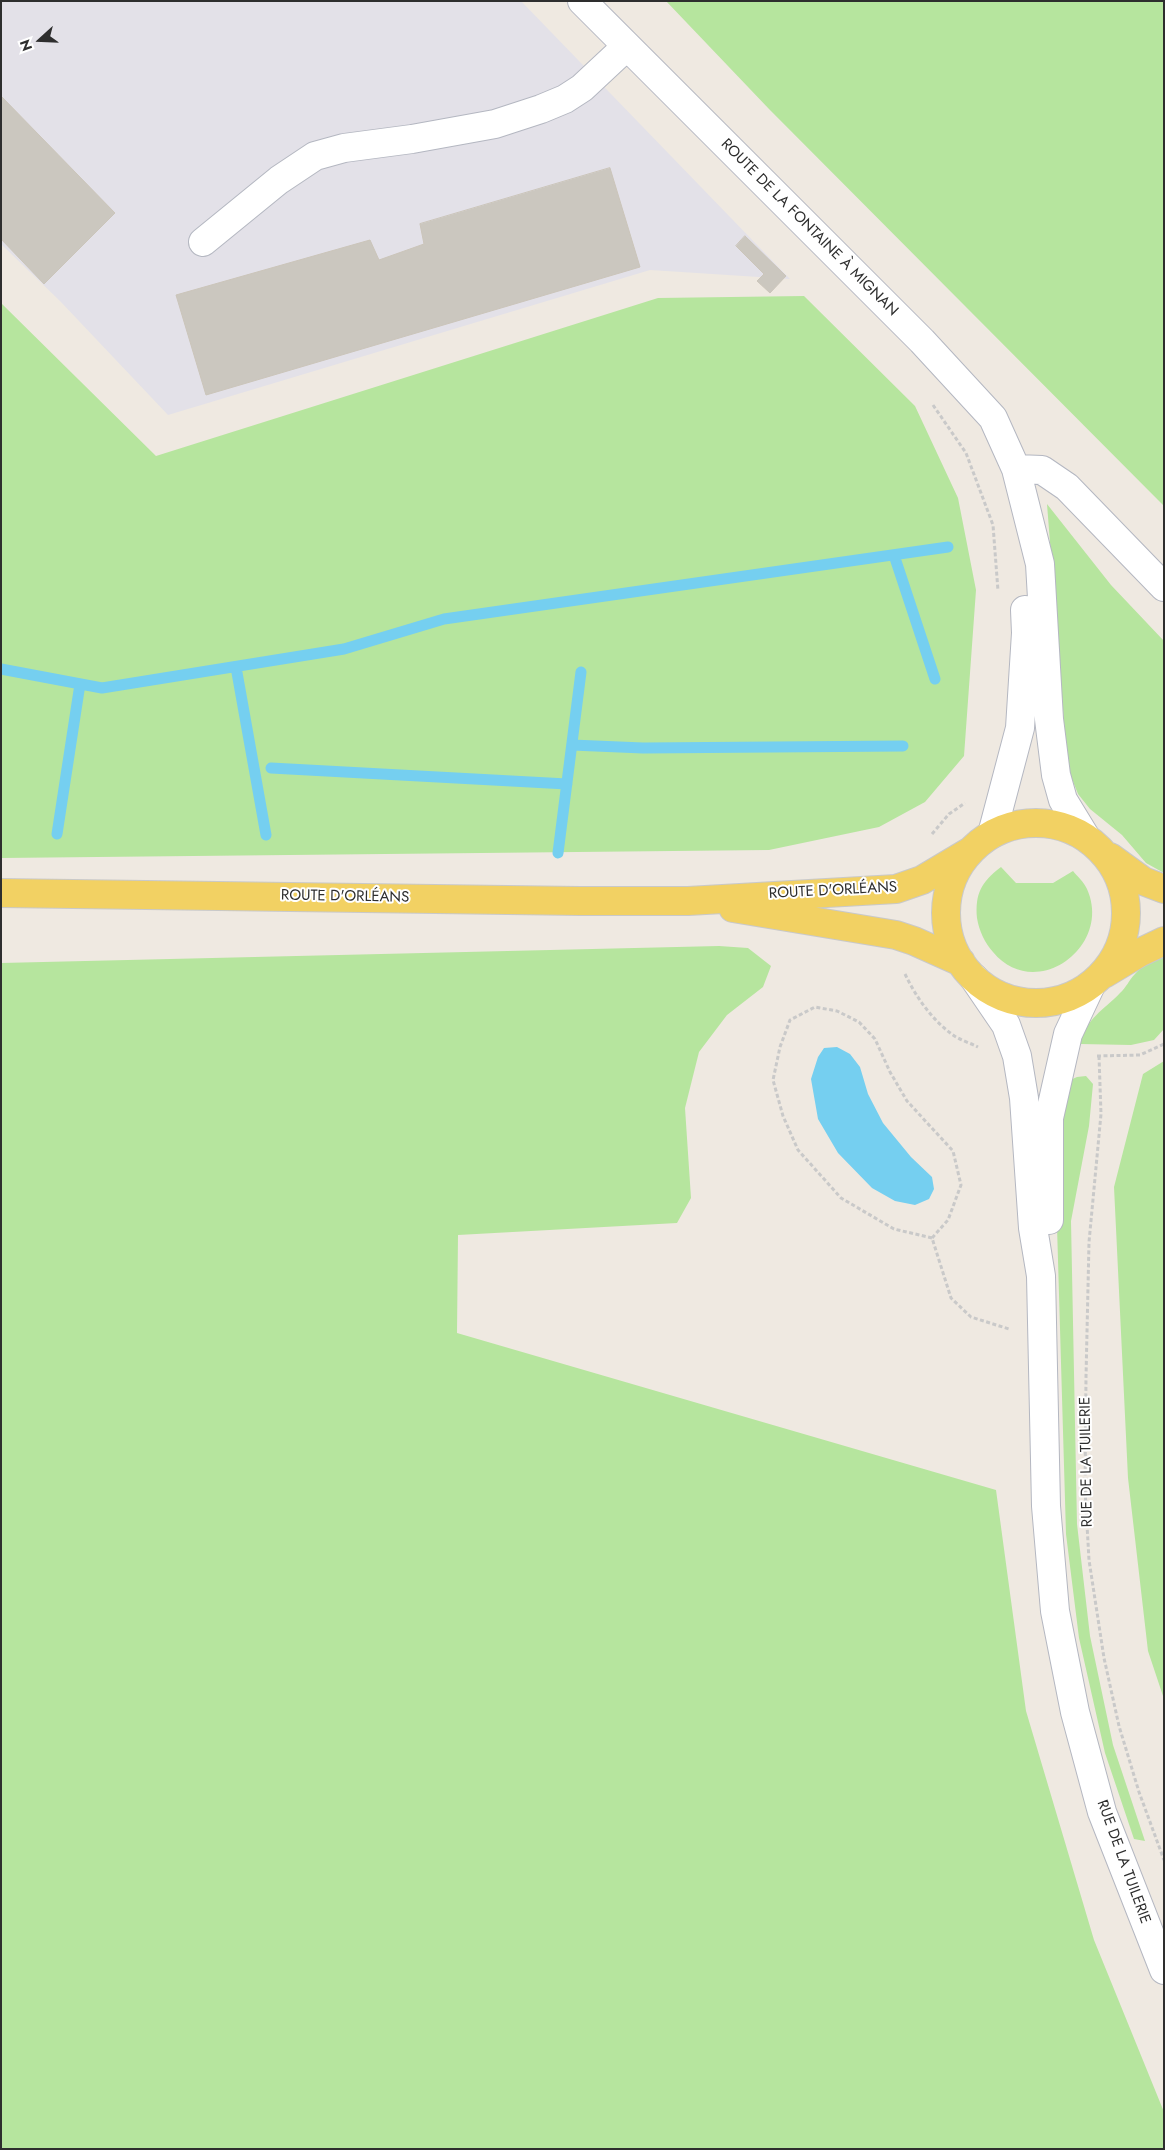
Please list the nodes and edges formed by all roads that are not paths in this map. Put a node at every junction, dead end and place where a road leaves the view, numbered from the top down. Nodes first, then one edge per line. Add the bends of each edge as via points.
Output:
1 (582, 1) edge
2 (627, 46) junction
3 (203, 242) dead end
4 (1016, 469) junction
5 (1022, 499) junction
6 (1164, 587) edge
7 (992, 834) junction
8 (1093, 844) junction
9 (969, 852) junction
10 (1164, 889) edge
11 (1, 893) edge
12 (688, 900) junction
13 (1164, 941) edge
14 (967, 970) junction
15 (1097, 980) junction
16 (1041, 1276) junction
17 (1164, 1970) edge

1 - 2 street, ROUTE DE LA FONTAINE À MIGNAN
2 - 3 street via 582,88 541,109 494,124 344,148 316,156 279,180
2 - 4 street, ROUTE DE LA FONTAINE À MIGNAN via 954,375 993,418
4 - 5 street, ROUTE DE LA FONTAINE À MIGNAN
4 - 6 street via 1042,470 1067,487
5 - 7 street, ROUTE DE LA FONTAINE À MIGNAN via 1026,633 1020,728
5 - 8 street, ROUTE DE LA FONTAINE À MIGNAN via 1040,564 1049,719 1056,775 1063,800
7 - 8 main road via 1015,825 1039,823 1063,826
7 - 9 main road
8 - 10 main road via 1143,881
8 - 15 main road via 1115,869 1124,890 1127,912 1124,935 1116,956
9 - 12 main road, ROUTE D'ORLÉANS via 922,880 896,889
9 - 14 main road via 953,877 946,906 948,935
11 - 12 main road, ROUTE D'ORLÉANS via 580,902
12 - 14 main road, ROUTE D'ORLÉANS via 896,935 914,940
13 - 15 main road
14 - 15 main road, ROUTE D'ORLÉANS via 998,994 1032,1004 1073,996
14 - 16 street via 1006,1025 1017,1056 1024,1098 1033,1228
15 - 16 street via 1068,1034 1049,1118 1049,1227
16 - 17 street, RUE DE LA TUILERIE via 1046,1506 1057,1620 1075,1712 1102,1812

